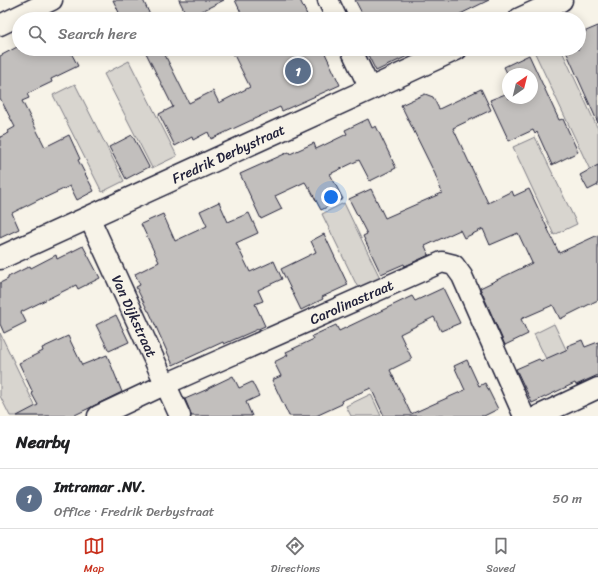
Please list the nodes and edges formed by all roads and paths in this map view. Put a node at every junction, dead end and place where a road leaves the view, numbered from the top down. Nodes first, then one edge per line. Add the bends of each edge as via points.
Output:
1 (52, 0) edge
2 (328, 0) edge
3 (561, 0) edge
4 (27, 12) edge
5 (334, 12) edge
6 (535, 12) edge
7 (12, 19) edge
8 (0, 25) edge
9 (354, 56) edge
10 (441, 56) edge
11 (370, 89) junction
12 (89, 217) junction
13 (0, 258) edge
14 (166, 384) junction
15 (598, 388) edge
16 (98, 416) edge
17 (180, 416) edge
18 (524, 416) edge
19 (538, 416) edge

1 - 4 street
2 - 5 street
3 - 6 main road
7 - 8 street
9 - 11 street
10 - 11 main road, Fredrik Derbystraat
11 - 12 main road, Fredrik Derbystraat
12 - 13 main road, Fredrik Derbystraat
12 - 14 street, Van Dijkstraat
14 - 16 street, Carolinastraat
14 - 17 street, Van Dijkstraat
14 - 18 street, Carolinastraat via 442,262 454,265 462,276
15 - 19 street

